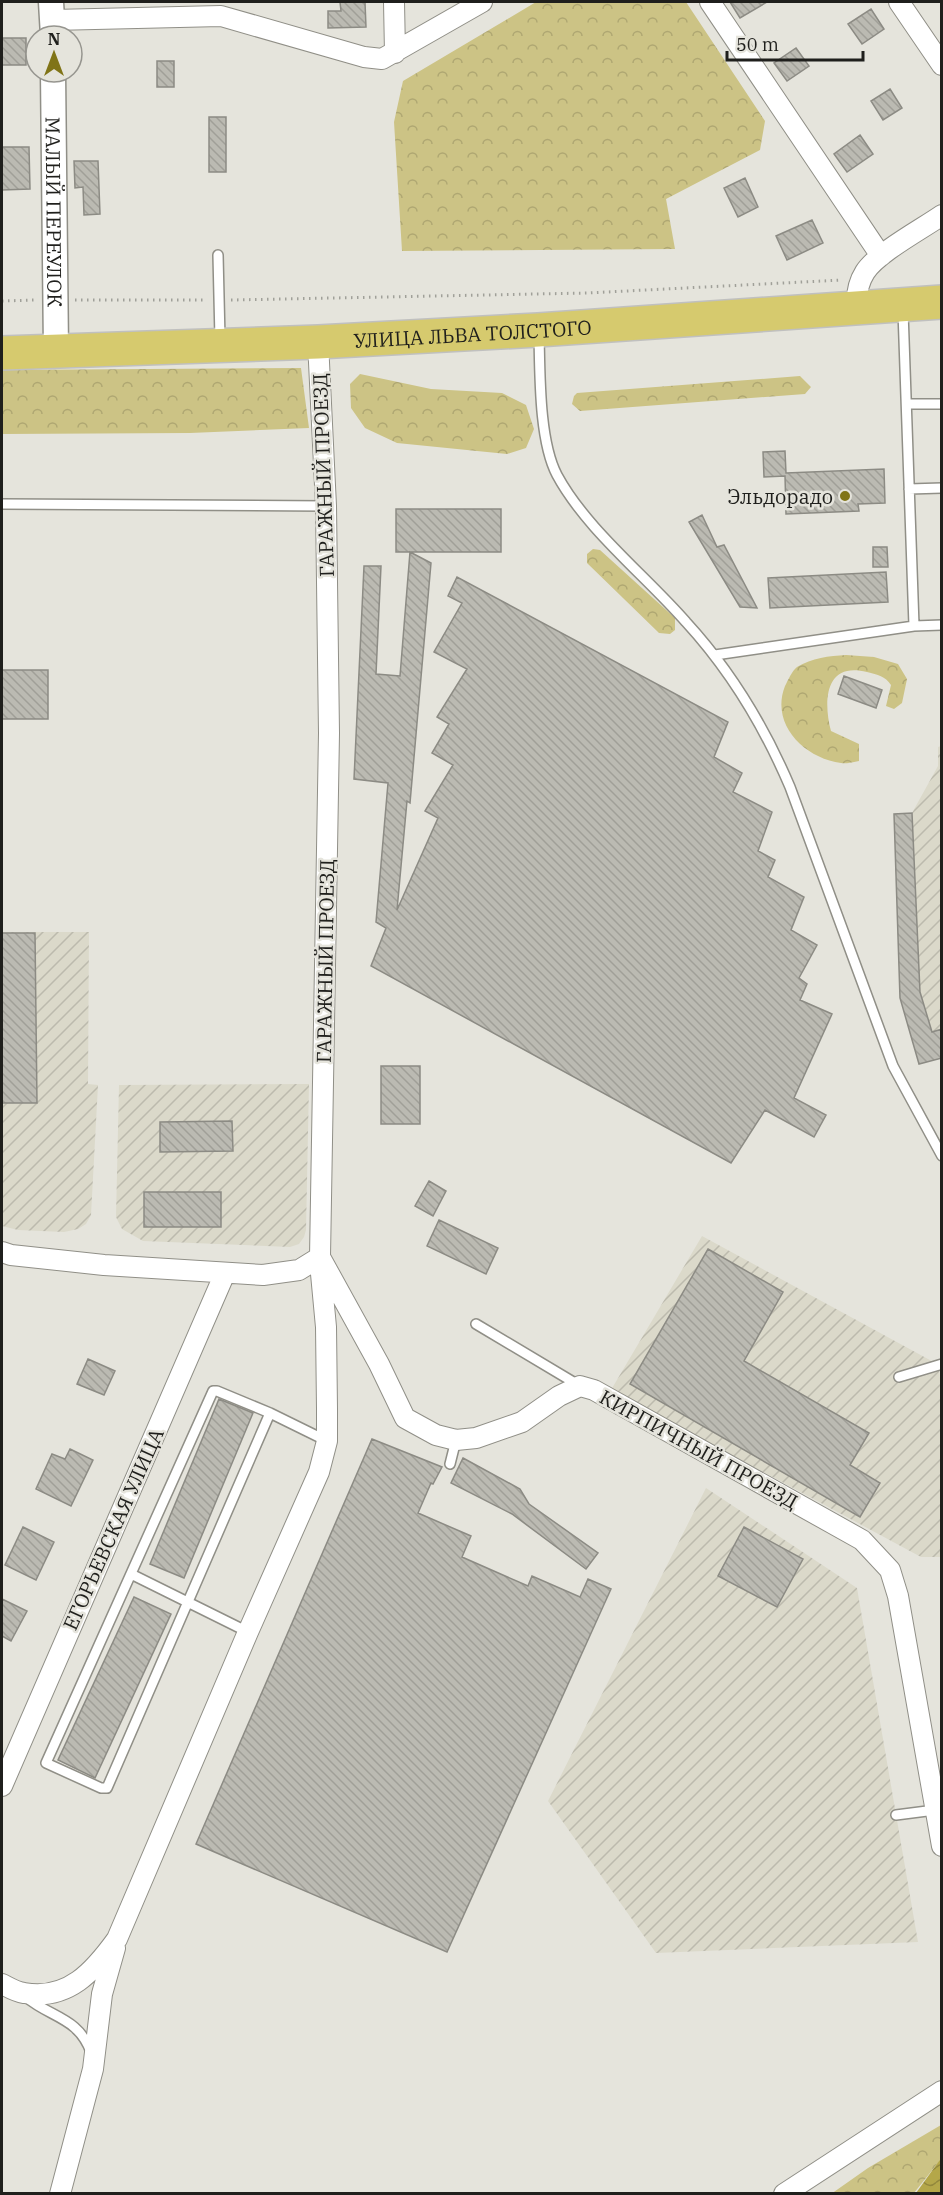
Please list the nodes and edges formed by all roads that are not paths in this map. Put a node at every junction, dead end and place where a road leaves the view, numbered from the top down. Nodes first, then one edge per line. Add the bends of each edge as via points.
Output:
1 (394, 2) edge
2 (482, 2) edge
3 (710, 2) edge
4 (899, 2) edge
5 (221, 9) edge
6 (52, 19) edge
7 (395, 53) junction
8 (942, 65) edge
9 (53, 84) edge
10 (942, 215) edge
11 (218, 255) dead end
12 (881, 256) junction
13 (860, 294) junction
14 (942, 302) edge
15 (903, 304) junction
16 (538, 330) junction
17 (318, 342) junction
18 (220, 345) junction
19 (56, 352) junction
20 (2, 353) edge
21 (907, 404) junction
22 (942, 404) edge
23 (942, 488) edge
24 (909, 489) junction
25 (2, 504) edge
26 (326, 507) junction
27 (942, 625) edge
28 (914, 626) junction
29 (715, 655) junction
30 (942, 1156) edge
31 (2, 1252) edge
32 (320, 1257) junction
33 (225, 1273) junction
34 (476, 1324) dead end
35 (942, 1364) edge
36 (899, 1377) dead end
37 (580, 1386) junction
38 (270, 1413) junction
39 (456, 1440) junction
40 (327, 1441) junction
41 (450, 1464) dead end
42 (131, 1574) junction
43 (189, 1604) junction
44 (248, 1632) junction
45 (2, 1786) edge
46 (935, 1810) junction
47 (896, 1815) dead end
48 (942, 1846) edge
49 (117, 1939) junction
50 (2, 1984) edge
51 (22, 1993) junction
52 (93, 2069) junction
53 (942, 2091) edge
54 (60, 2193) edge
55 (784, 2193) edge

1 - 7 street
2 - 7 street
3 - 12 street
4 - 8 street
5 - 6 street
5 - 7 street via 364,57 382,59
9 - 19 street, МАЛЫЙ ПЕРЕУЛОК
10 - 12 street
11 - 18 lane
12 - 13 street via 873,263
13 - 15 highway, УЛИЦА ЛЬВА ТОЛСТОГО
13 - 16 highway, УЛИЦА ЛЬВА ТОЛСТОГО
14 - 15 highway, УЛИЦА ЛЬВА ТОЛСТОГО
15 - 21 lane
16 - 17 highway, УЛИЦА ЛЬВА ТОЛСТОГО
16 - 29 lane via 542,411 556,473 576,505
17 - 18 highway, УЛИЦА ЛЬВА ТОЛСТОГО
17 - 26 street, ГАРАЖНЫЙ ПРОЕЗД
18 - 19 highway, УЛИЦА ЛЬВА ТОЛСТОГО
19 - 20 highway, УЛИЦА ЛЬВА ТОЛСТОГО
21 - 22 lane
21 - 24 lane
23 - 24 lane
24 - 28 lane
25 - 26 lane
26 - 32 street, ГАРАЖНЫЙ ПРОЕЗД via 329,733
27 - 28 lane
28 - 29 lane
29 - 30 lane via 771,743 893,1066
31 - 33 street via 104,1265
32 - 33 street via 299,1270 263,1275
32 - 39 street, КИРПИЧНЫЙ ПРОЕЗД via 405,1418 436,1435
32 - 40 street, ГАРАЖНЫЙ ПРОЕЗД via 326,1327
33 - 45 street, ЕГОРЬЕВСКАЯ УЛИЦА
34 - 37 lane
35 - 36 lane
37 - 39 street, КИРПИЧНЫЙ ПРОЕЗД via 522,1422 476,1438
37 - 46 street, КИРПИЧНЫЙ ПРОЕЗД via 594,1390 862,1540 890,1570 898,1596
38 - 40 lane
38 - 42 lane via 213,1391
38 - 43 lane
39 - 41 lane
40 - 44 street, ГАРАЖНЫЙ ПРОЕЗД via 319,1473
42 - 43 lane
42 - 43 lane via 46,1763 107,1788
43 - 44 lane
44 - 49 street, ГАРАЖНЫЙ ПРОЕЗД
46 - 47 lane
46 - 48 street, КИРПИЧНЫЙ ПРОЕЗД
49 - 51 street via 96,1967 80,1980 44,1994
49 - 52 street via 102,1994
50 - 51 street
51 - 52 lane via 82,2034
52 - 54 street
53 - 55 street

